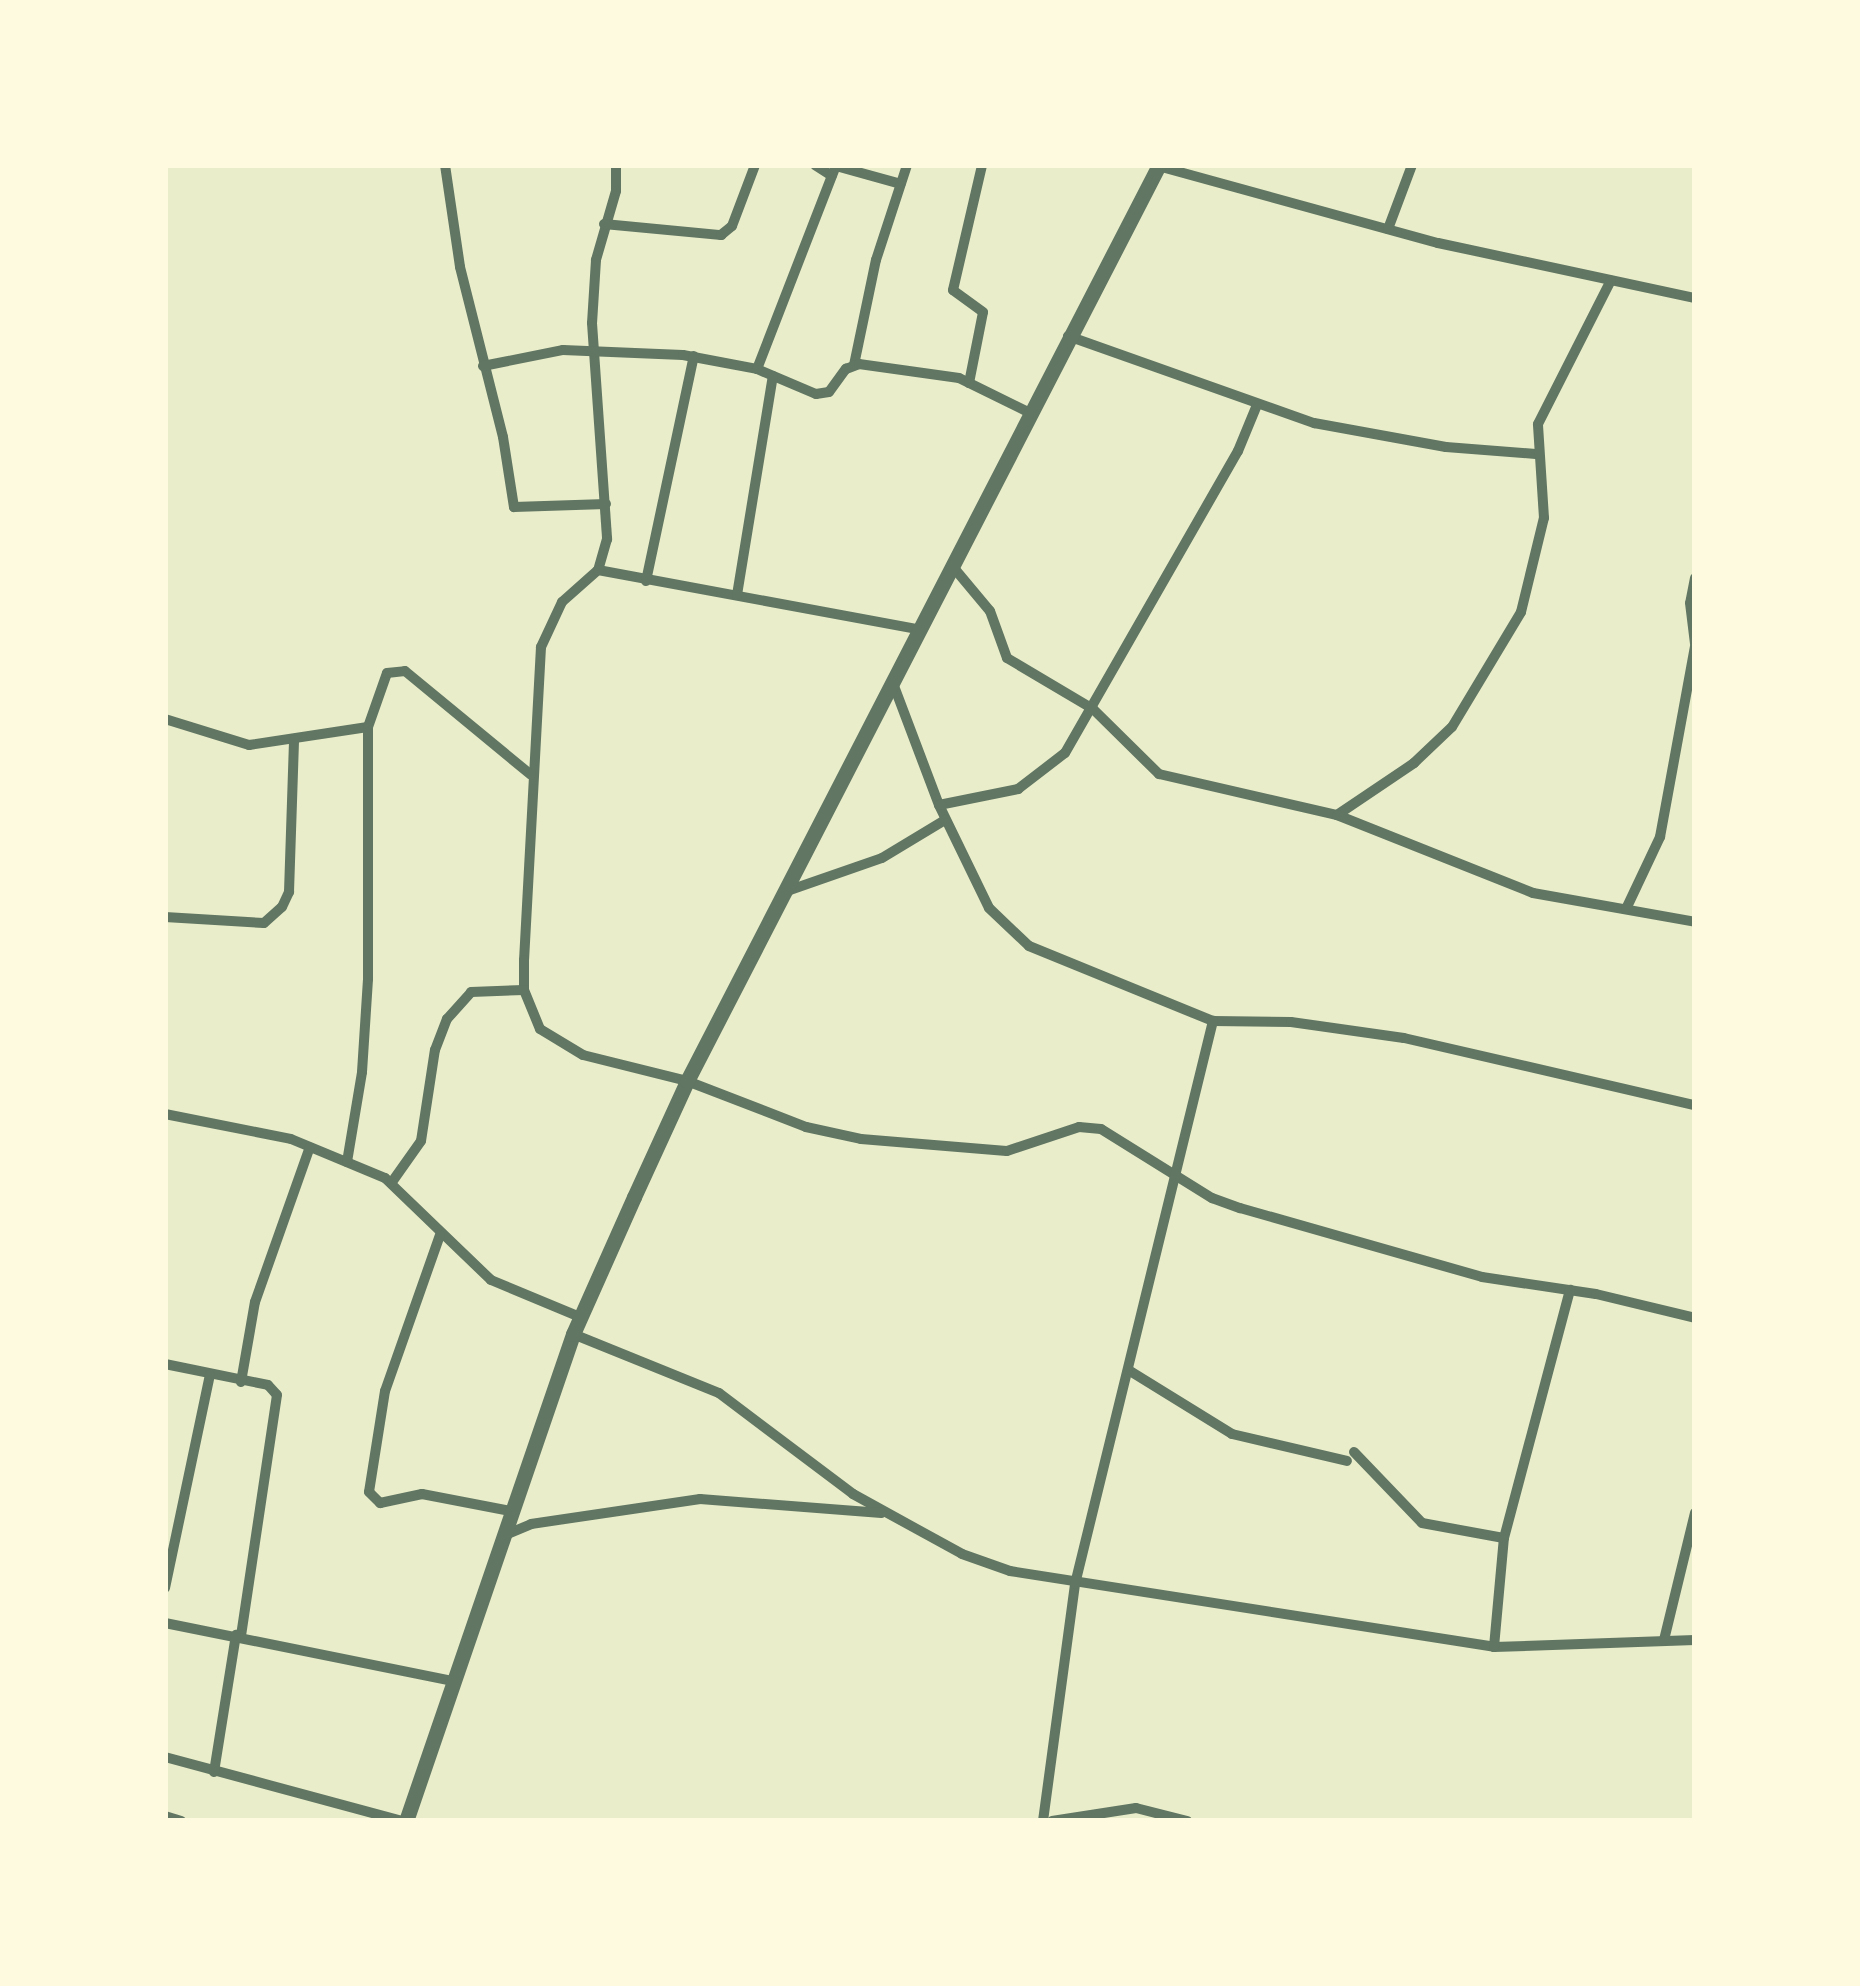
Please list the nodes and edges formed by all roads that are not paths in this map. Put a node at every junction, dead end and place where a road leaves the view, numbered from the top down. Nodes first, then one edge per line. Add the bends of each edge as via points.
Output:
1 (444, 165) edge
2 (616, 165) edge
3 (756, 165) edge
4 (814, 165) edge
5 (907, 165) edge
6 (982, 165) edge
7 (1412, 165) edge
8 (1158, 166) edge
9 (835, 169) edge
10 (902, 184) junction
11 (604, 224) junction
12 (1388, 229) junction
13 (1611, 280) junction
14 (1695, 298) edge
15 (1067, 336) junction
16 (592, 350) junction
17 (694, 356) junction
18 (854, 365) junction
19 (482, 366) junction
20 (757, 368) junction
21 (773, 376) junction
22 (969, 382) junction
23 (1257, 405) junction
24 (1028, 412) junction
25 (1536, 454) junction
26 (606, 504) junction
27 (954, 568) junction
28 (598, 570) junction
29 (1695, 578) edge
30 (646, 581) junction
31 (737, 596) junction
32 (922, 630) junction
33 (1695, 645) edge
34 (894, 686) junction
35 (1093, 709) junction
36 (165, 719) edge
37 (368, 727) junction
38 (294, 740) junction
39 (531, 775) junction
40 (939, 804) junction
41 (1336, 815) junction
42 (946, 820) junction
43 (790, 890) junction
44 (1626, 909) junction
45 (165, 917) edge
46 (1695, 922) edge
47 (524, 990) junction
48 (1214, 1021) junction
49 (687, 1081) junction
50 (1695, 1105) edge
51 (165, 1114) edge
52 (310, 1147) junction
53 (348, 1162) junction
54 (1175, 1172) junction
55 (392, 1182) junction
56 (440, 1235) junction
57 (1570, 1290) junction
58 (580, 1317) junction
59 (1695, 1318) edge
60 (574, 1334) junction
61 (165, 1364) edge
62 (1130, 1371) junction
63 (210, 1375) junction
64 (242, 1382) junction
65 (510, 1510) junction
66 (887, 1513) junction
67 (1695, 1513) edge
68 (502, 1536) junction
69 (1504, 1538) junction
70 (1076, 1584) junction
71 (165, 1588) edge
72 (165, 1623) edge
73 (238, 1636) junction
74 (1664, 1640) junction
75 (1695, 1640) edge
76 (1494, 1647) junction
77 (453, 1680) junction
78 (165, 1757) edge
79 (214, 1772) junction
80 (165, 1816) edge
81 (181, 1821) edge
82 (404, 1821) edge
83 (1042, 1821) edge
84 (1052, 1821) edge
85 (1187, 1821) edge

1 - 19 street
2 - 11 street
3 - 11 street via 732,226 721,235
4 - 9 street
5 - 10 street
6 - 22 street via 953,290 983,312
7 - 12 street
8 - 12 street
8 - 15 street
9 - 10 street
9 - 20 street
10 - 18 street via 876,260
11 - 16 street
12 - 13 street
13 - 14 street
13 - 25 street via 1551,394
15 - 23 street
15 - 24 street
16 - 17 street
16 - 19 street via 536,353
16 - 26 street
17 - 20 street
17 - 30 street
18 - 21 street via 824,394
18 - 22 street
19 - 26 street via 504,437 514,507
20 - 21 street
21 - 31 street
22 - 24 street
23 - 25 street via 1353,432
23 - 35 street
24 - 27 street
25 - 41 street via 1544,518 1521,612 1452,727 1414,763
26 - 28 street via 607,539
27 - 32 street
27 - 35 street via 990,610 1007,658
28 - 30 street
28 - 39 street via 562,602 546,628
29 - 33 street
30 - 31 street
31 - 32 street
32 - 34 street
33 - 44 street via 1660,837
34 - 40 street
34 - 43 street
35 - 40 street via 1065,753 1030,784
35 - 41 street via 1159,774
36 - 38 street via 234,744
37 - 38 street
37 - 39 street via 382,682 390,671 401,670
37 - 53 street via 368,979
38 - 45 street via 282,907 264,922
39 - 47 street
40 - 42 street
41 - 44 street via 1482,877
42 - 43 street via 882,858
42 - 48 street via 988,908 1014,938 1173,1010
43 - 49 street
44 - 46 street
47 - 49 street via 540,1030 562,1046
47 - 55 street via 471,992 447,1019 435,1050 420,1141
48 - 50 street via 1290,1022 1404,1038
48 - 54 street
49 - 54 street via 806,1126 861,1139 1006,1151 1079,1127 1102,1130
49 - 58 street
51 - 52 street
52 - 53 street
52 - 64 street via 255,1302
53 - 55 street
54 - 57 street via 1240,1208 1482,1277
54 - 62 street
55 - 56 street
56 - 58 street via 490,1280
56 - 65 street via 384,1391 368,1492 380,1503 422,1494
57 - 59 street
57 - 69 street
58 - 60 street
60 - 65 street
60 - 66 street via 719,1393
61 - 63 street
62 - 69 street via 1232,1434 1350,1456 1422,1523
62 - 70 street
63 - 64 street
63 - 71 street
64 - 73 street via 270,1386 279,1405
65 - 68 street
66 - 68 street via 700,1498 532,1524
66 - 70 street via 962,1554
67 - 74 street
68 - 77 street
69 - 76 street
70 - 76 street
70 - 83 street
72 - 73 street
73 - 77 street
73 - 79 street
74 - 75 street
74 - 76 street
77 - 82 street
78 - 79 street
79 - 82 street
80 - 81 street
84 - 85 street via 1136,1808

